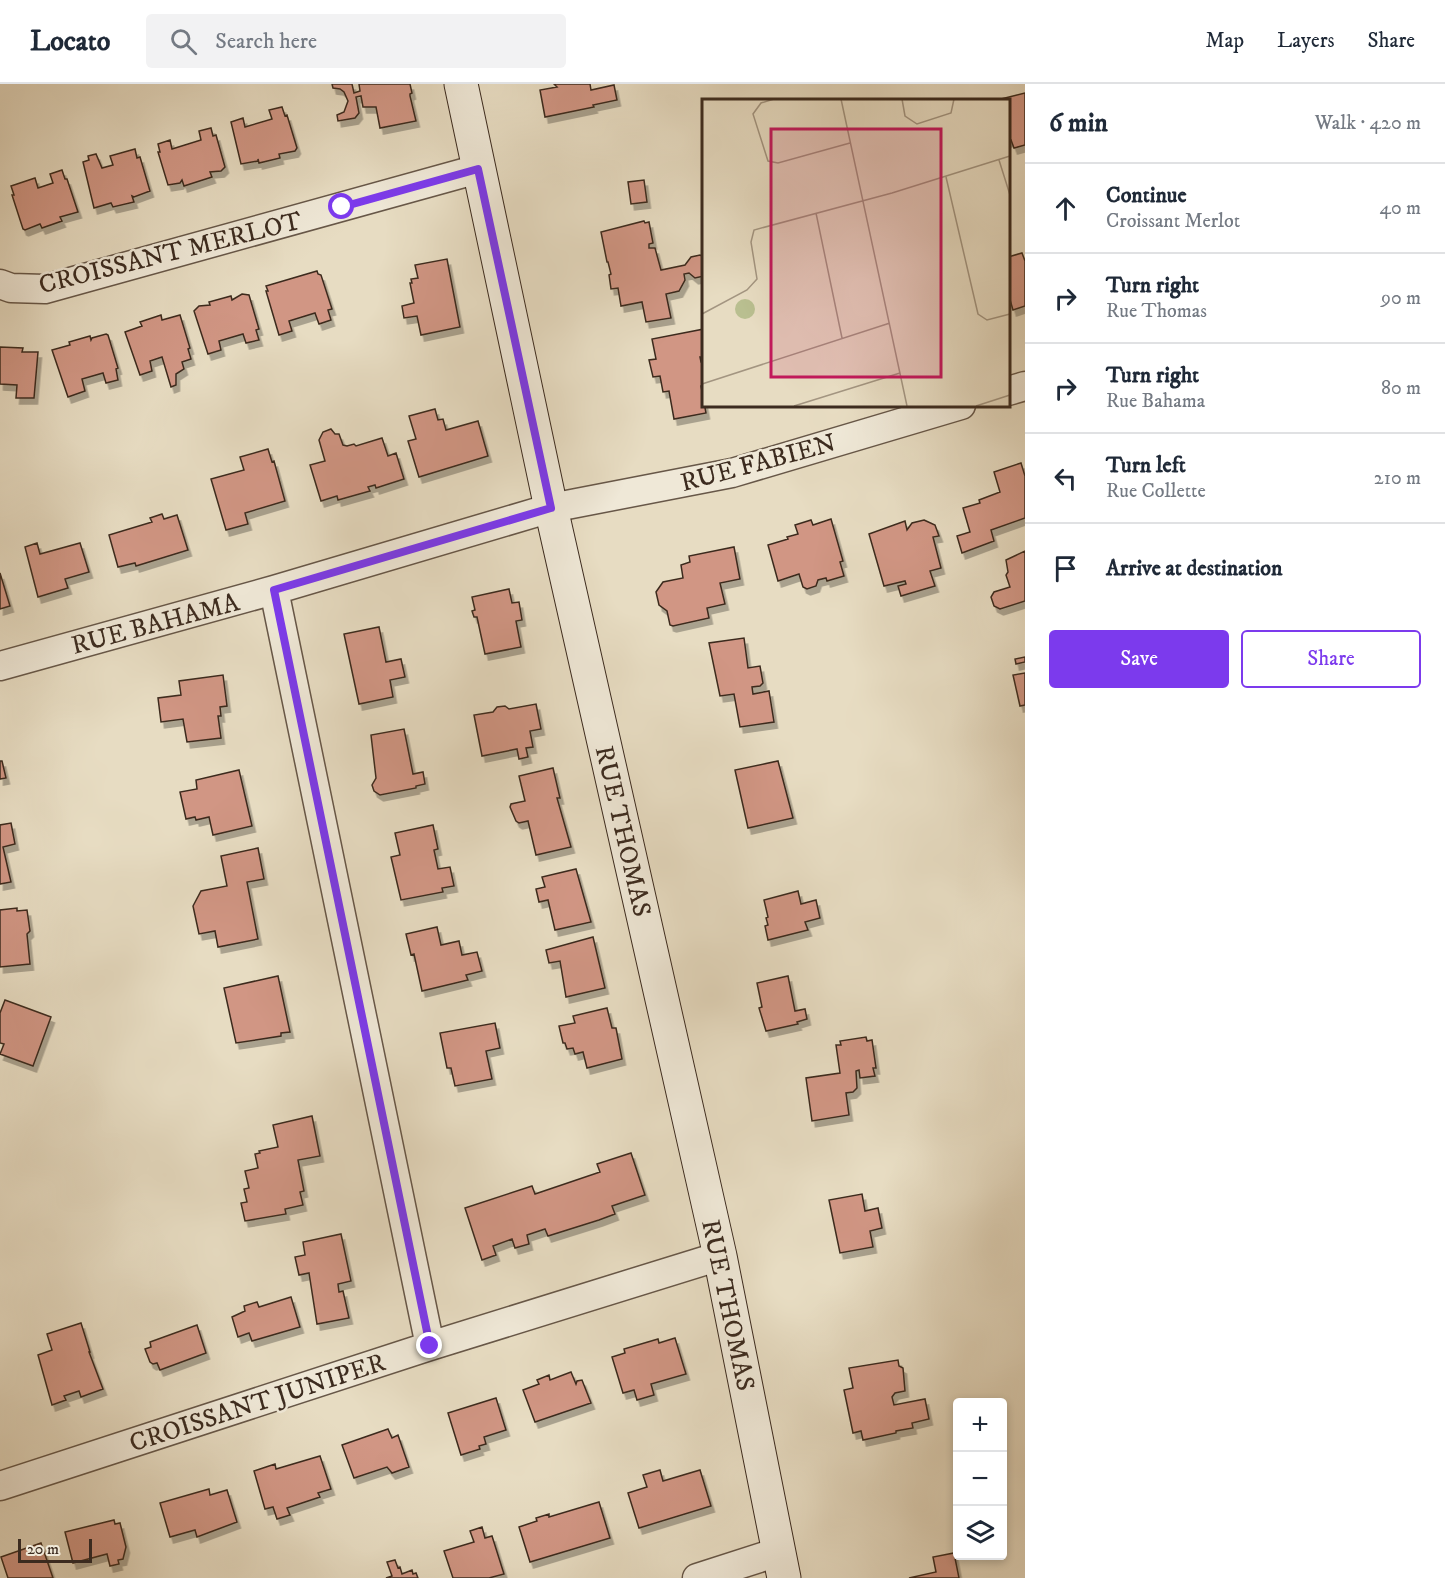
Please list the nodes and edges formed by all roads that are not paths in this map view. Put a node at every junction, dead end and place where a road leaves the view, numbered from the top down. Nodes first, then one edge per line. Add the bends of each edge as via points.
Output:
1 (461, 84) edge
2 (478, 169) junction
3 (0, 284) edge
4 (1025, 386) edge
5 (1010, 390) edge
6 (958, 406) edge
7 (551, 508) junction
8 (274, 590) junction
9 (0, 666) edge
10 (720, 1256) junction
11 (430, 1346) junction
12 (0, 1486) edge
13 (781, 1565) edge
14 (697, 1578) edge

1 - 2 street, RUE THOMAS
2 - 3 street, CROISSANT MERLOT via 45,289
2 - 7 street, RUE THOMAS
4 - 5 street
6 - 7 street, RUE FABIEN via 732,473
7 - 8 street, RUE BAHAMA
7 - 10 street, RUE THOMAS
8 - 9 street, RUE BAHAMA
8 - 11 street
10 - 11 street, CROISSANT JUNIPER
10 - 13 street, RUE THOMAS
11 - 12 street, CROISSANT JUNIPER
13 - 14 street

